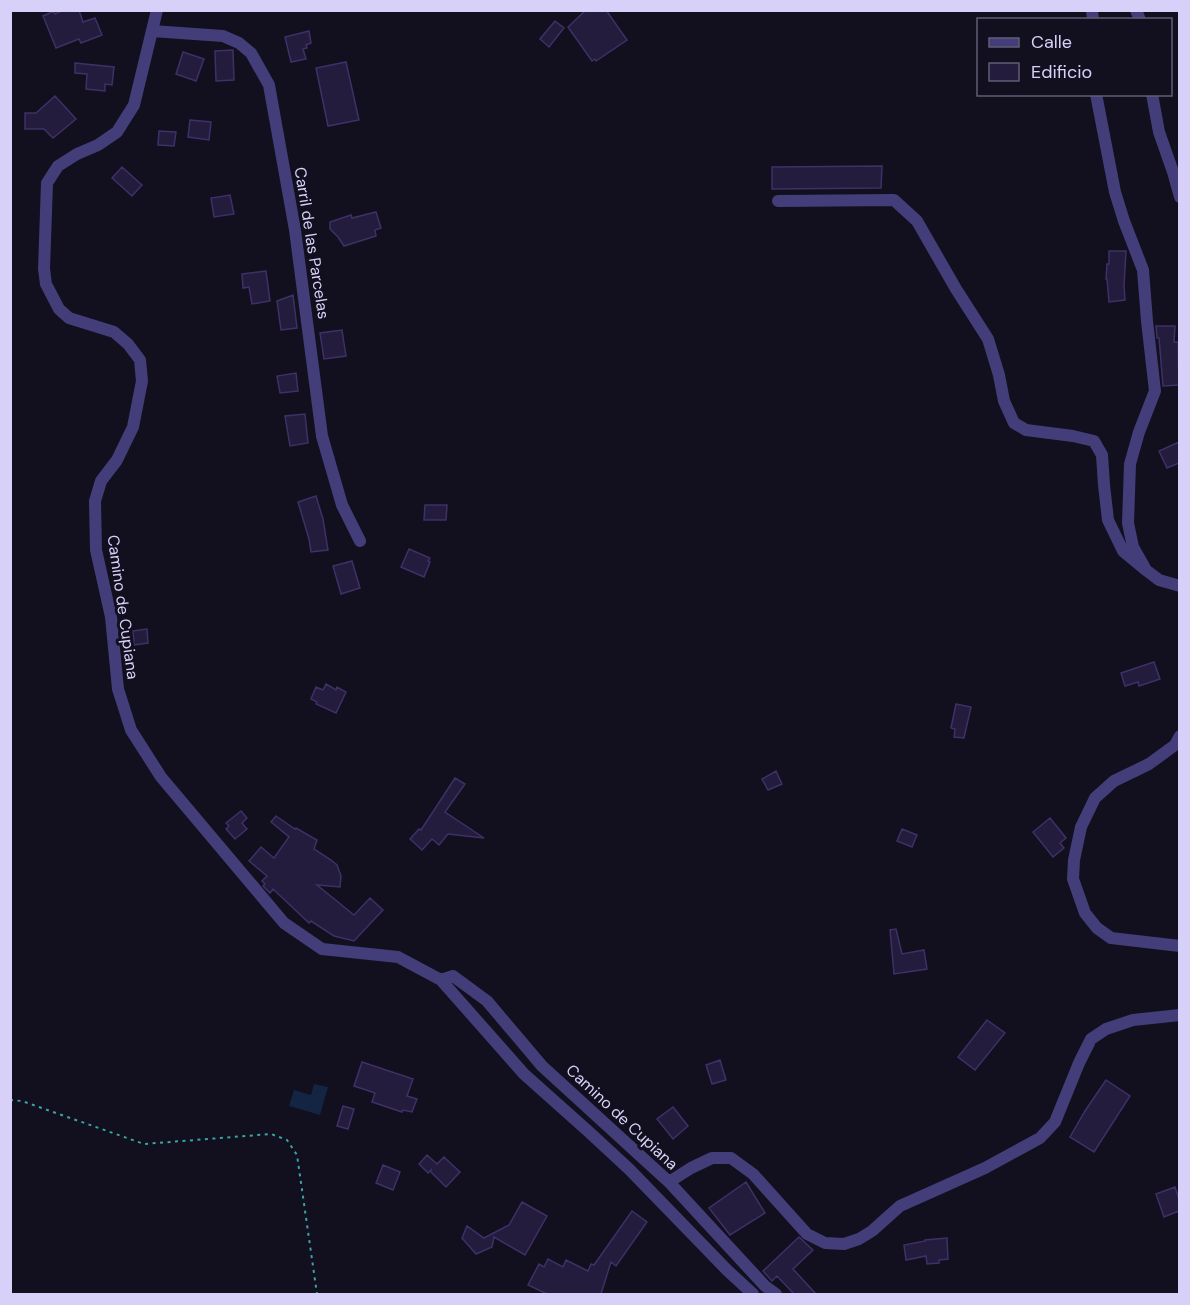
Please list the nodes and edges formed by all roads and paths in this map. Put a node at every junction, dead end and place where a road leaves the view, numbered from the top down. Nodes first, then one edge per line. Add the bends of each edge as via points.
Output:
1 (157, 10) edge
2 (152, 31) junction
3 (1096, 96) edge
4 (1152, 96) edge
5 (1179, 197) edge
6 (778, 201) dead end
7 (360, 540) dead end
8 (1146, 570) junction
9 (1179, 586) edge
10 (1179, 736) edge
11 (1179, 946) edge
12 (441, 980) junction
13 (1179, 1015) edge
14 (10, 1100) edge
15 (669, 1182) junction
16 (317, 1294) edge
17 (753, 1294) edge
18 (776, 1294) edge

1 - 2 street, Camino de Cupiana
2 - 7 street, Carril de las Parcelas via 223,36 239,43 250,53 269,85 295,230 322,436 342,505
2 - 12 street, Camino de Cupiana via 134,105 117,132 58,166 47,183 44,269 53,300 69,318 114,332 140,360 142,381 134,427 101,481 95,501 96,550 111,617 118,689 132,730 161,777 284,922 322,949 398,957
3 - 8 street via 1115,192 1143,270 1155,391 1130,464 1128,523 1133,547
4 - 5 street
6 - 8 street via 894,200 917,221 988,339 1004,401 1014,423 1026,430 1094,441 1102,455 1108,520 1123,551
8 - 9 street via 1159,580
10 - 11 street via 1175,745 1149,764 1114,781 1095,798 1081,826 1073,879 1085,913 1110,938
12 - 15 street, Camino de Cupiana via 453,976 487,1001 542,1066
12 - 17 street, Camino de Cupiana via 524,1074 629,1169
13 - 15 street via 1133,1020 1098,1034 1091,1039 1079,1063 1055,1122 1040,1138 900,1206 872,1231 844,1244 825,1243 807,1234 753,1174 731,1158 712,1158
14 - 16 path via 144,1144 271,1134 287,1140 297,1155
15 - 18 street, Camino de Cupiana

